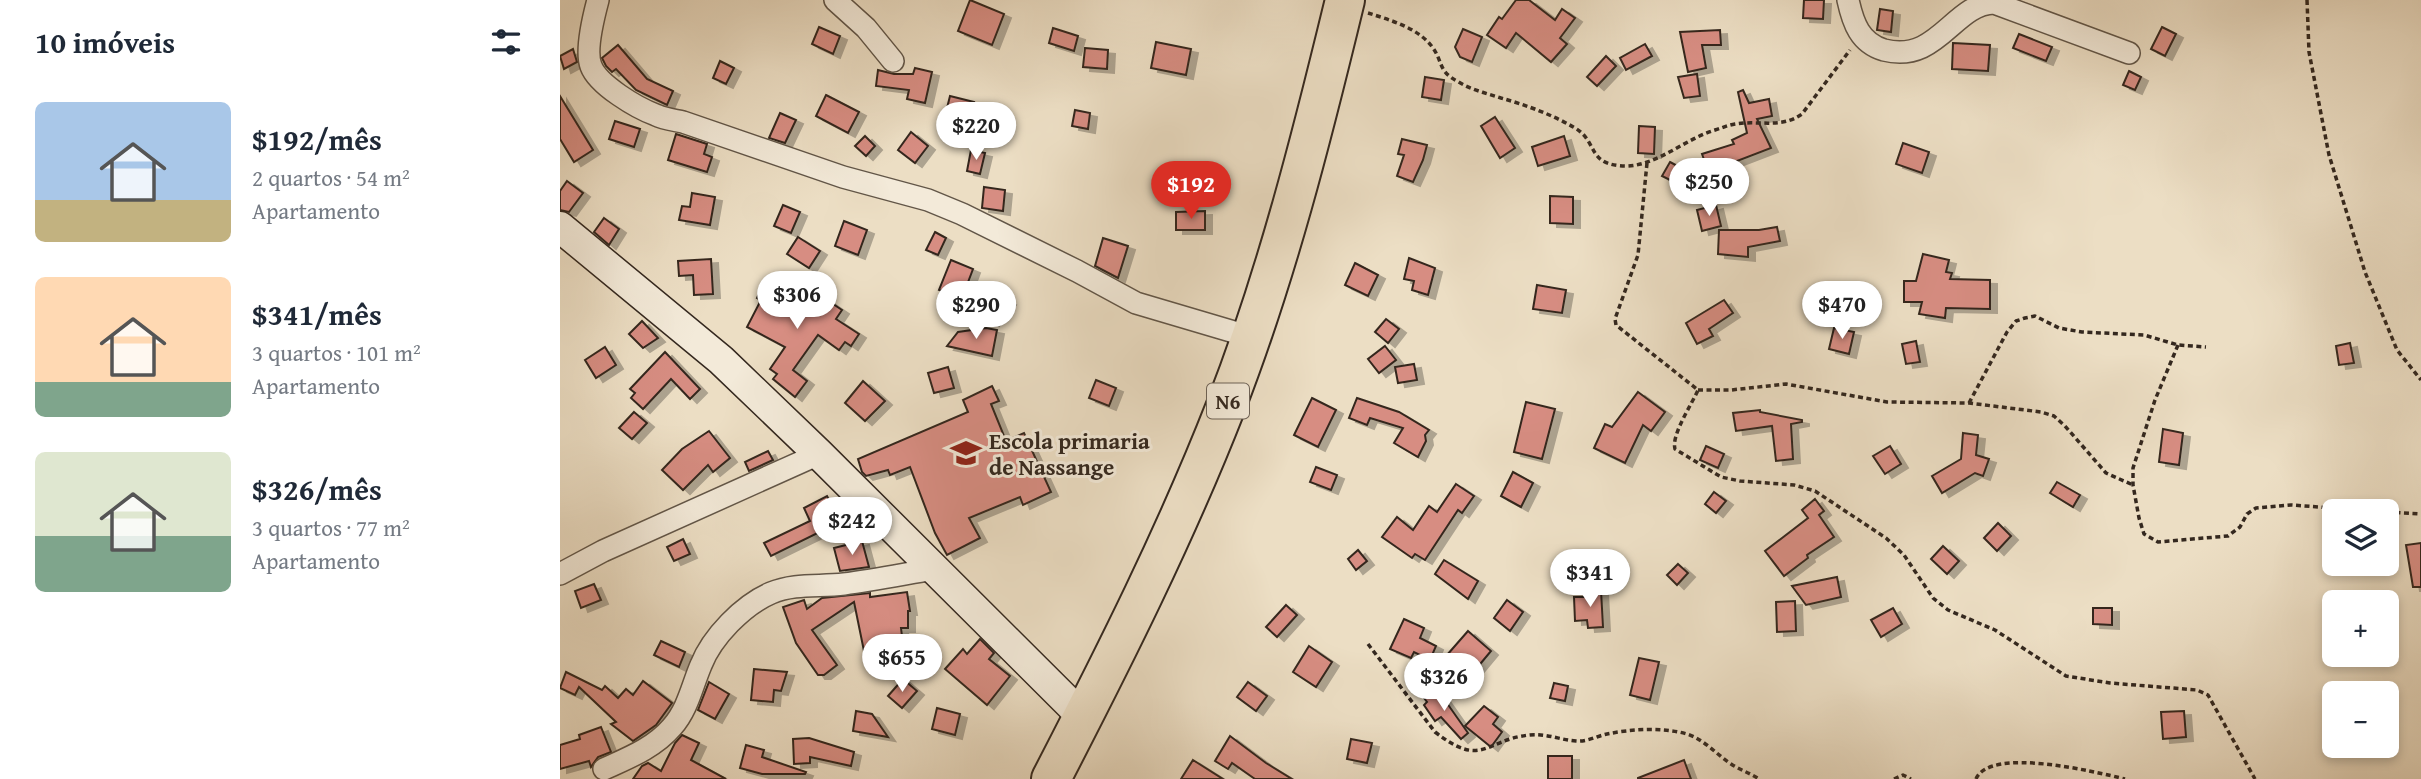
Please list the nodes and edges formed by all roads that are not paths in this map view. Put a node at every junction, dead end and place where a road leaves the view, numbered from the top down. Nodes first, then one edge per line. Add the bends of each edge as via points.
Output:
1 (598, 0) edge
2 (835, 0) edge
3 (1848, 0) edge
4 (1358, 4) edge
5 (2129, 53) dead end
6 (893, 61) dead end
7 (560, 227) edge
8 (1251, 337) junction
9 (820, 454) junction
10 (934, 569) junction
11 (560, 575) edge
12 (1083, 717) junction
13 (604, 769) dead end
14 (1051, 779) edge
15 (1074, 779) edge

1 - 8 street via 590,65 636,106 843,177 928,200 1136,303
2 - 6 street
3 - 5 street via 1870,46 1890,51 1916,50 1940,38 1981,4 1994,4
4 - 8 highway, N6 via 1300,173
4 - 15 highway, N6 via 1313,211 1270,349 1194,545 1121,699
7 - 9 street via 721,360
8 - 12 highway, N6 via 1148,588
9 - 10 street
9 - 11 street via 603,551
10 - 12 street
10 - 13 street via 791,587 750,605 734,617 707,653 672,727 644,750
12 - 14 highway, N6

